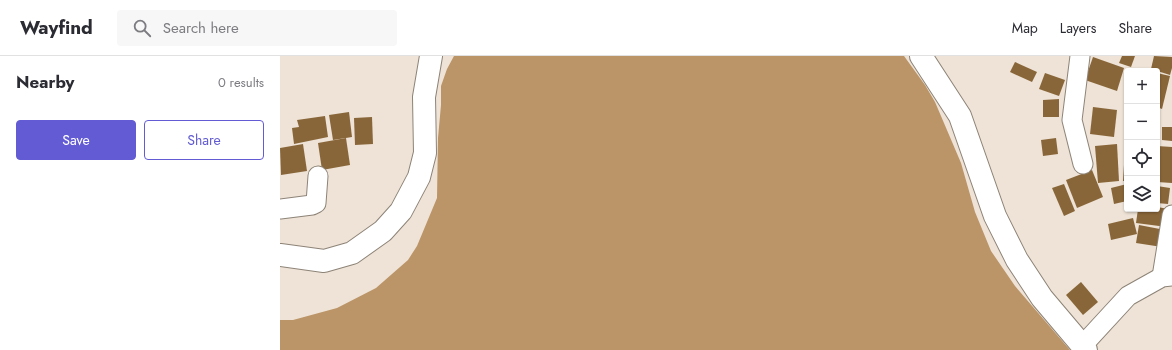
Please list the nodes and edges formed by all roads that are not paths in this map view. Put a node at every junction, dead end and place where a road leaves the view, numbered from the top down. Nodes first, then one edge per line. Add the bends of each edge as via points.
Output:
1 (431, 56) edge
2 (921, 56) edge
3 (1080, 56) edge
4 (1083, 164) dead end
5 (318, 176) dead end
6 (280, 209) edge
7 (1172, 215) edge
8 (280, 254) edge
9 (1167, 277) edge
10 (1084, 348) edge

1 - 8 main road via 424,97 424,153 419,176 401,211 383,231 352,253 324,261
2 - 10 main road via 960,116 995,216 1017,260 1042,298
3 - 4 street via 1072,120
5 - 6 street via 316,203
7 - 9 street
9 - 10 street via 1128,296

